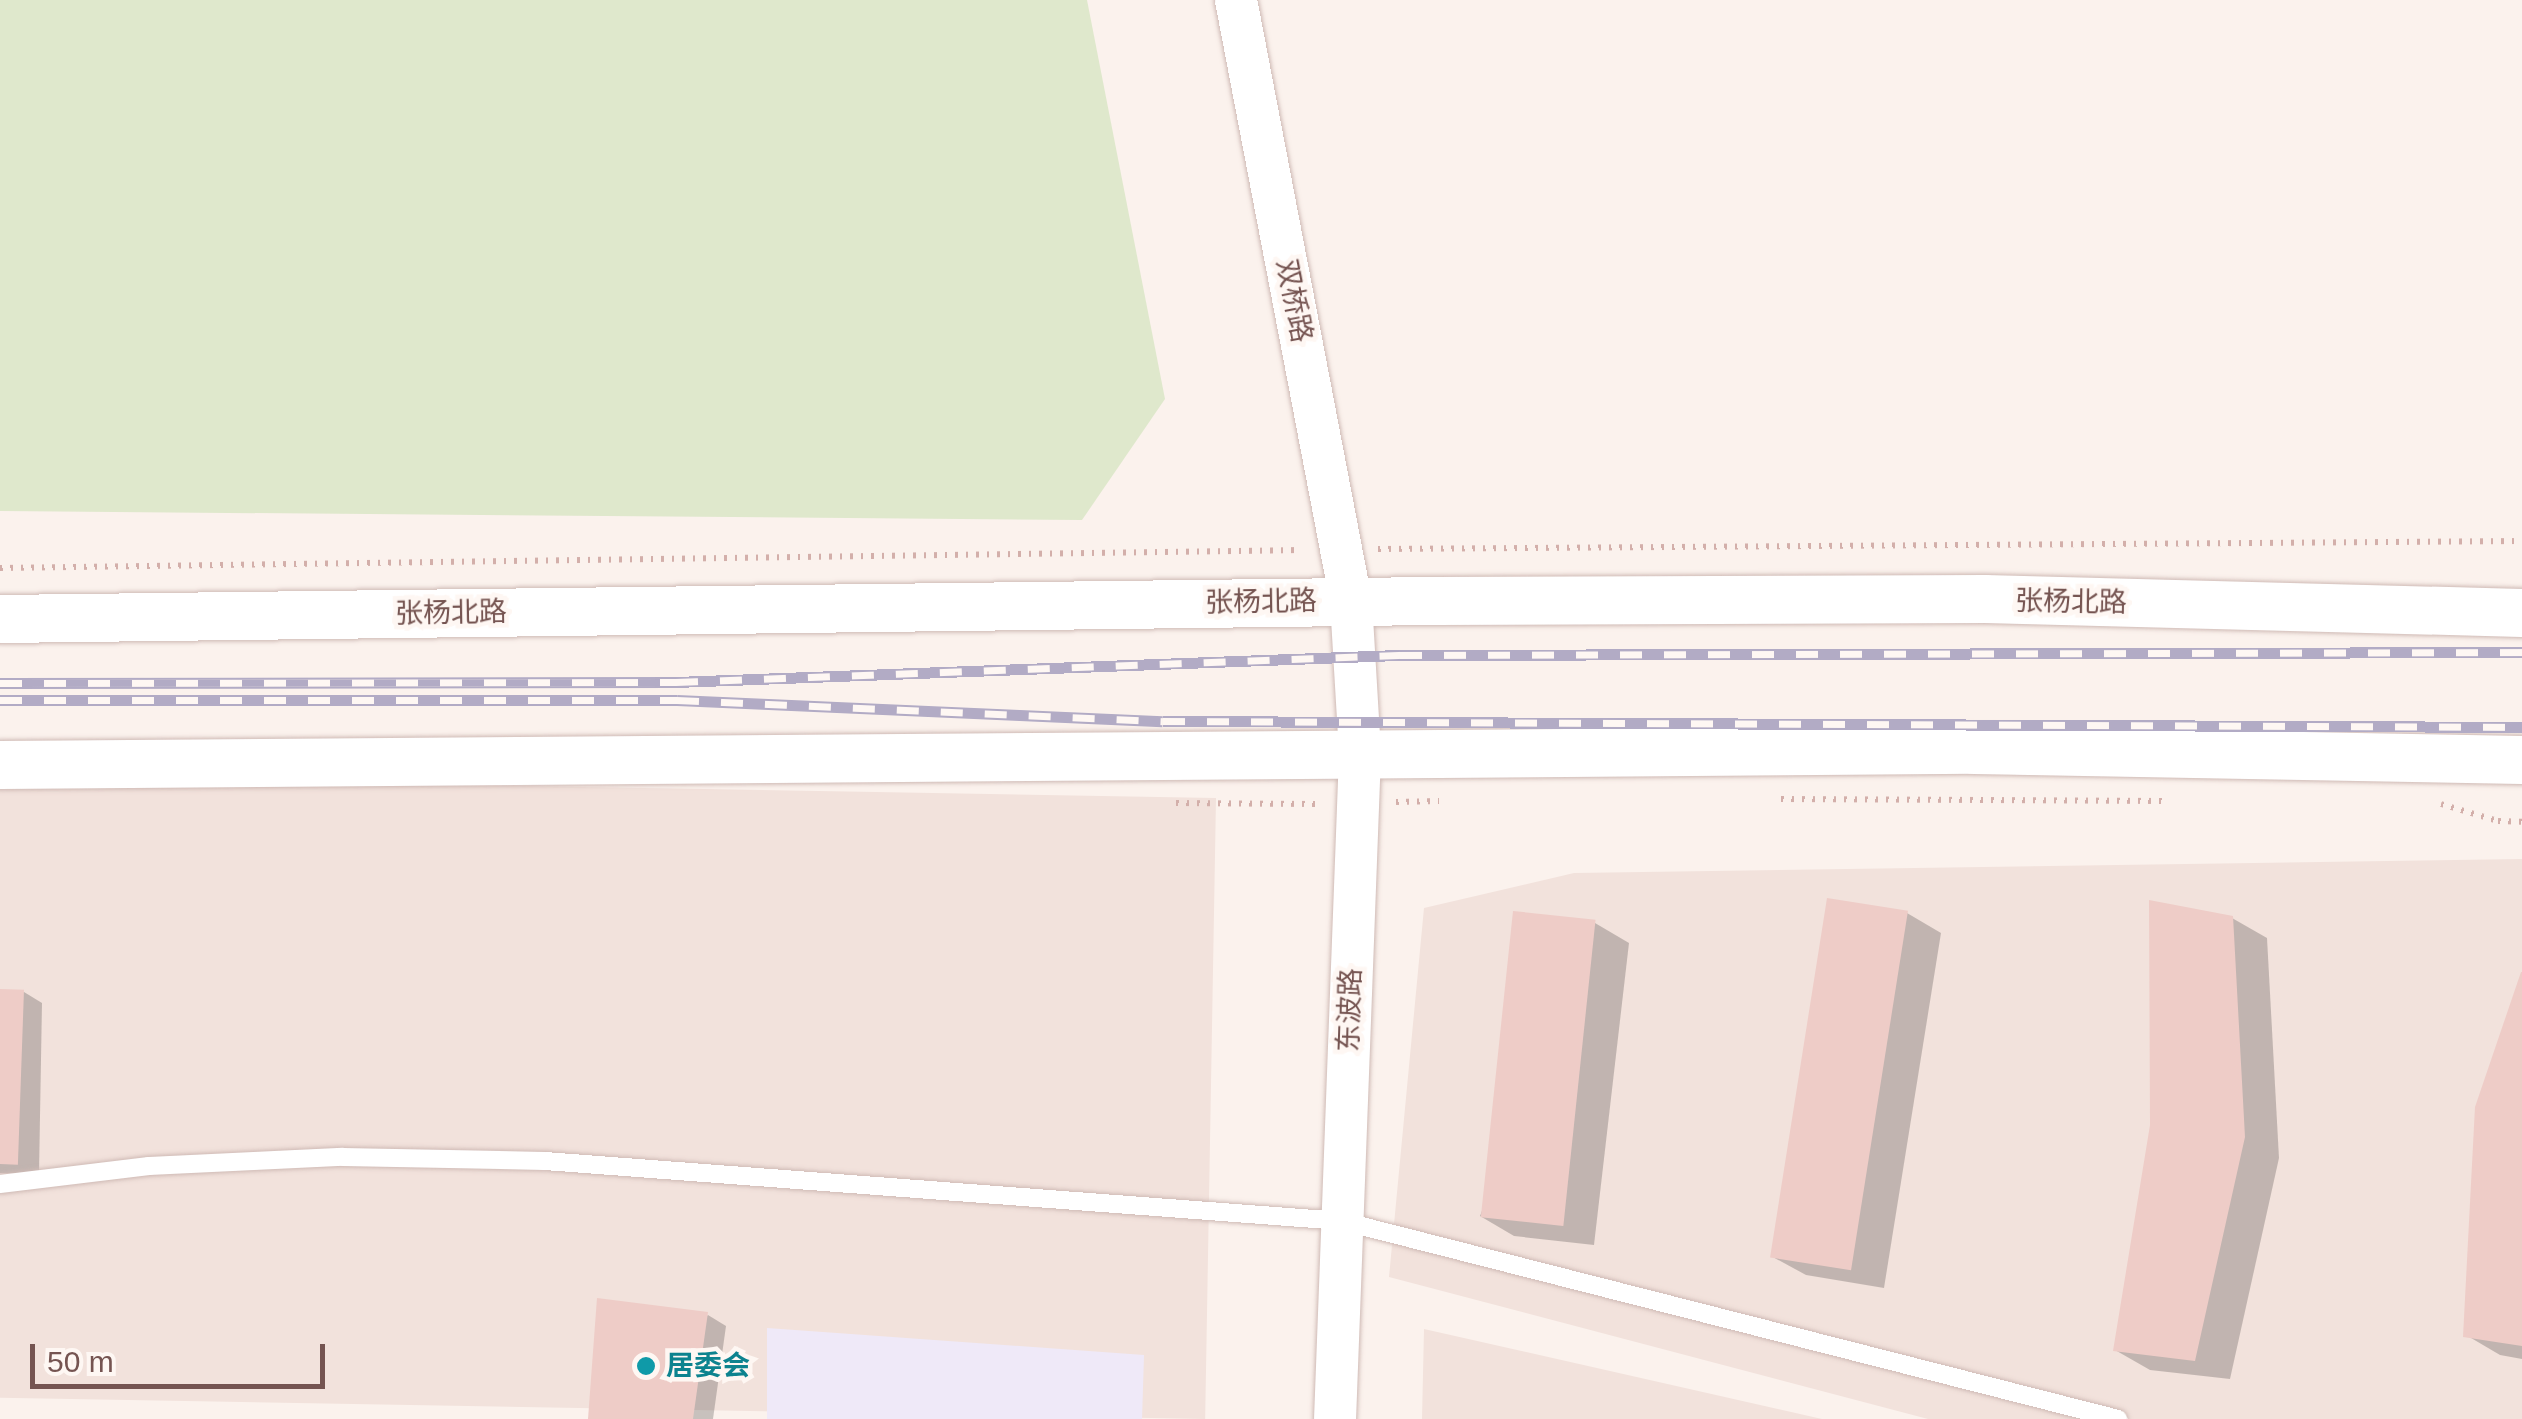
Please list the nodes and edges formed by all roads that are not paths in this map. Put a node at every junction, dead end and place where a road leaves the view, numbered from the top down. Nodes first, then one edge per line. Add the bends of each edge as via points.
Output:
1 (1236, 0) edge
2 (1351, 601) junction
3 (2522, 612) edge
4 (0, 619) edge
5 (1360, 754) junction
6 (2522, 760) edge
7 (0, 764) edge
8 (0, 1184) edge
9 (1342, 1221) junction
10 (1335, 1419) edge
11 (2118, 1419) edge

1 - 2 street, 双桥路
2 - 3 main road, 张杨北路 via 1985,600
2 - 4 main road, 张杨北路
2 - 5 street, 东波路
5 - 6 main road via 1974,750
5 - 7 main road
5 - 9 street, 东波路
8 - 9 lane via 149,1166 342,1157 544,1161
9 - 10 street, 东波路
9 - 11 lane

